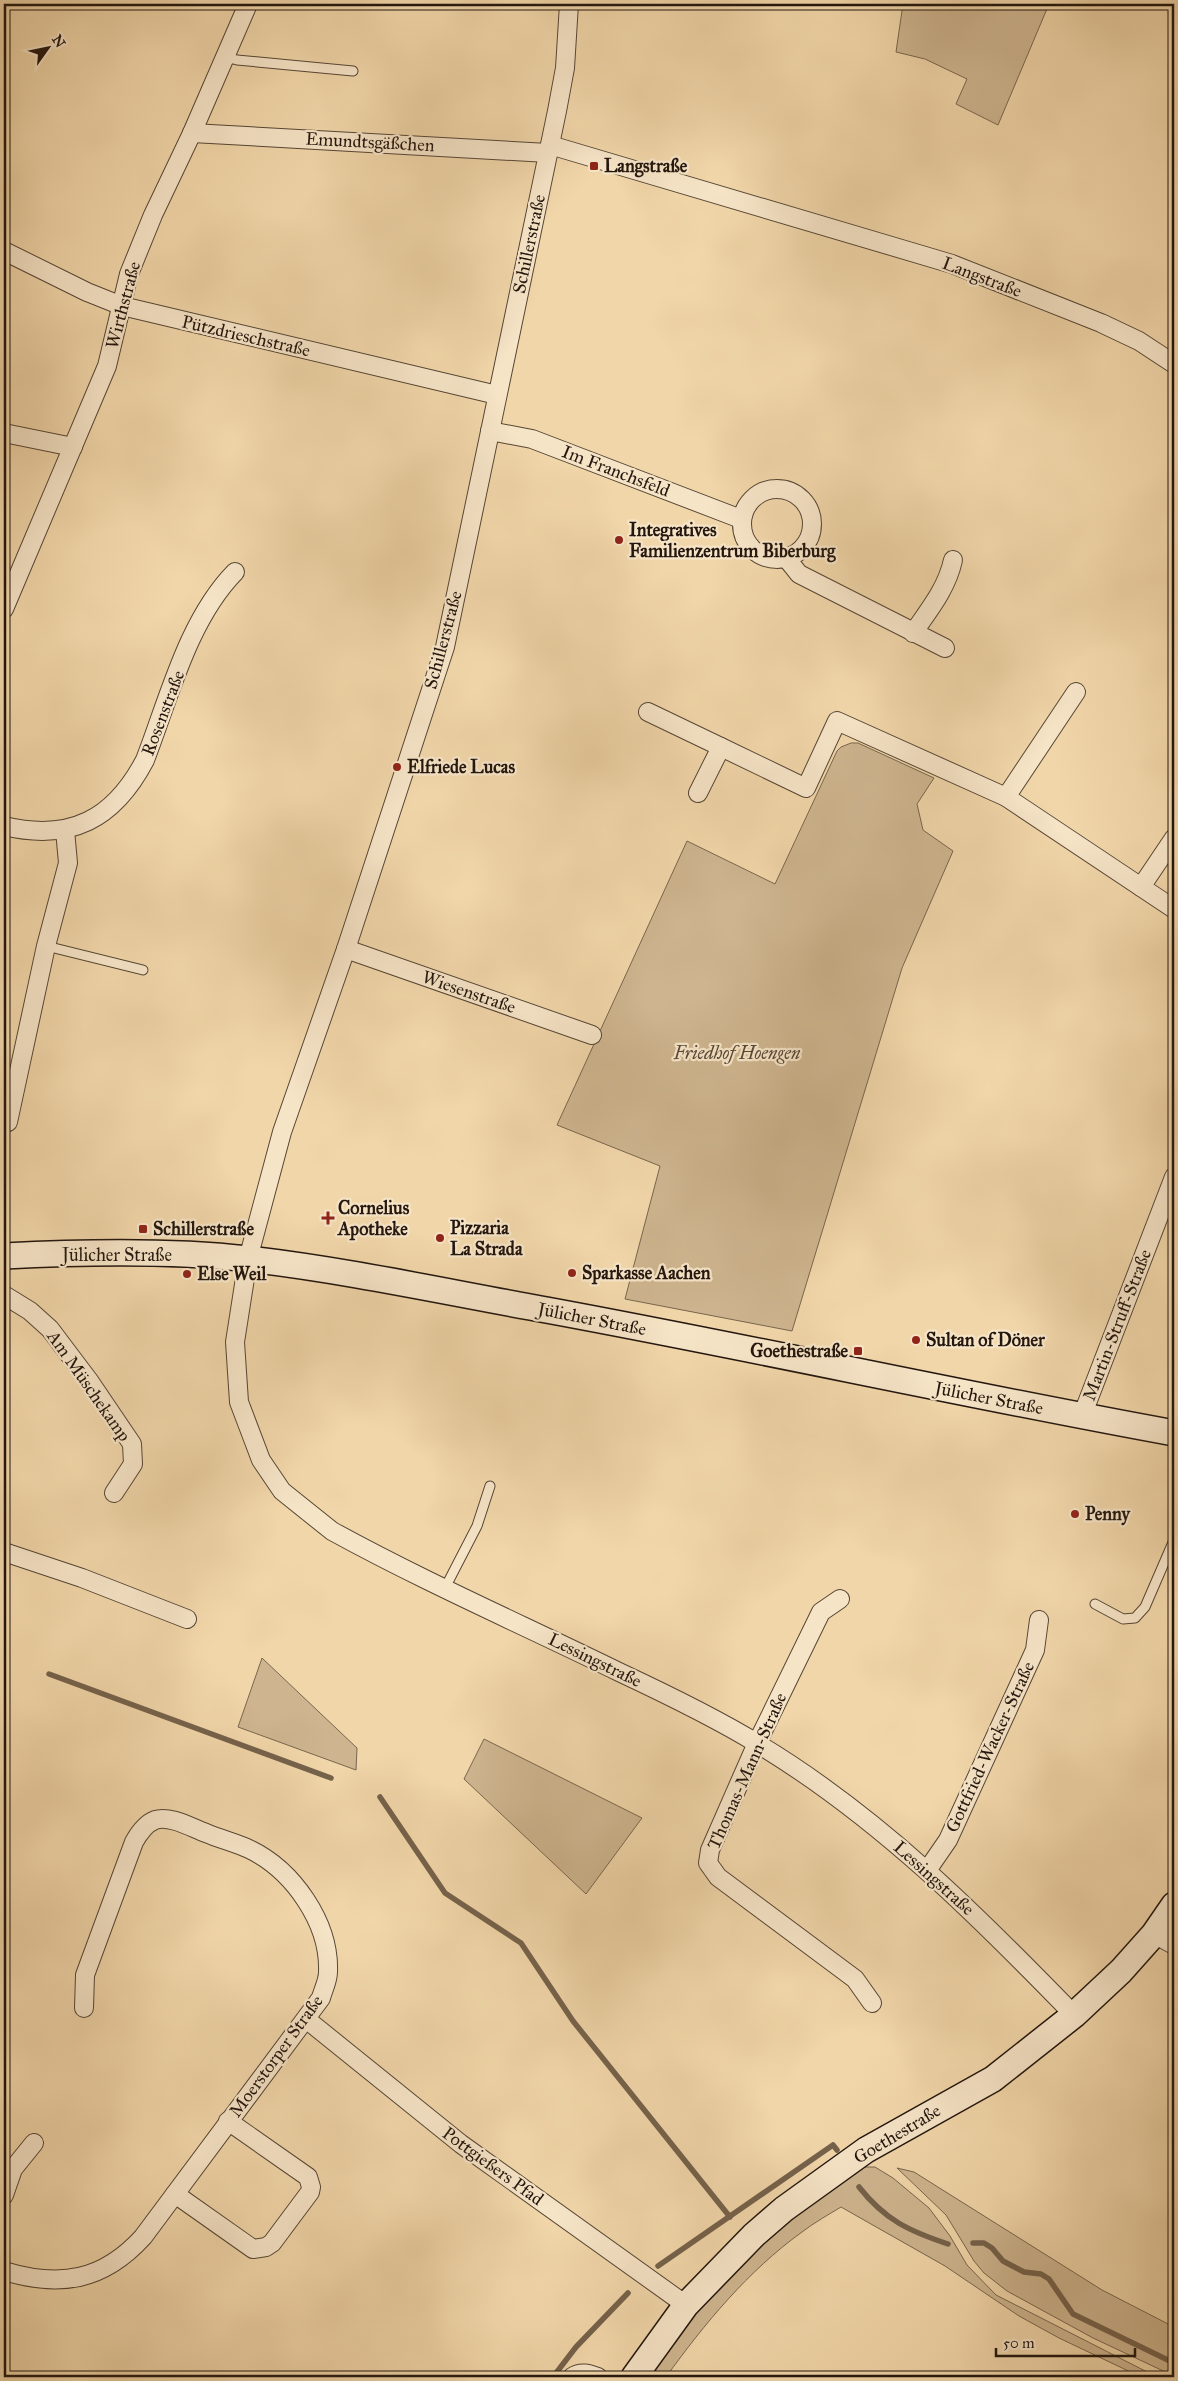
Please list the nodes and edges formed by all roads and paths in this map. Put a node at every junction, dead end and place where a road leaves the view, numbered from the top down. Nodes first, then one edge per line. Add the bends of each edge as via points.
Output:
1 (248, 4) edge
2 (569, 4) edge
3 (225, 57) junction
4 (353, 71) dead end
5 (192, 133) junction
6 (549, 149) junction
7 (4, 251) edge
8 (122, 306) junction
9 (1174, 364) edge
10 (497, 396) junction
11 (490, 431) junction
12 (4, 433) edge
13 (73, 447) junction
14 (741, 519) junction
15 (787, 559) junction
16 (953, 560) dead end
17 (235, 572) dead end
18 (4, 609) edge
19 (913, 633) junction
20 (945, 648) dead end
21 (1076, 692) dead end
22 (648, 712) dead end
23 (720, 747) junction
24 (698, 792) dead end
25 (1006, 797) junction
26 (4, 826) edge
27 (66, 830) junction
28 (1174, 838) edge
29 (1141, 887) junction
30 (1174, 909) edge
31 (46, 946) junction
32 (346, 949) junction
33 (143, 970) dead end
34 (592, 1035) dead end
35 (8, 1122) dead end
36 (1174, 1177) edge
37 (1171, 1195) edge
38 (4, 1256) edge
39 (248, 1259) junction
40 (4, 1295) edge
41 (1082, 1416) junction
42 (1174, 1433) edge
43 (490, 1486) dead end
44 (114, 1493) dead end
45 (1174, 1540) edge
46 (4, 1552) edge
47 (445, 1588) junction
48 (840, 1599) dead end
49 (1095, 1604) dead end
50 (188, 1619) dead end
51 (1039, 1620) dead end
52 (757, 1743) junction
53 (928, 1869) junction
54 (1174, 1906) edge
55 (1164, 1940) edge
56 (872, 2003) dead end
57 (84, 2008) dead end
58 (1074, 2015) junction
59 (306, 2019) junction
60 (228, 2121) junction
61 (34, 2143) dead end
62 (175, 2194) junction
63 (4, 2195) edge
64 (4, 2271) edge
65 (686, 2305) junction
66 (572, 2377) edge
67 (598, 2377) edge
68 (634, 2377) edge

1 - 3 street, Wirthstraße
2 - 6 street, Schillerstraße via 565,68
3 - 4 lane
3 - 5 street, Wirthstraße
5 - 6 street, Emundtsgäßchen
5 - 8 street, Wirthstraße via 129,274
6 - 9 street, Langstraße via 952,264 1101,323 1139,341
6 - 10 street, Schillerstraße
7 - 8 street, Pützdrieschstraße
8 - 10 street, Pützdrieschstraße
8 - 13 street, Wirthstraße via 107,366
10 - 11 street, Schillerstraße
11 - 14 street, Im Franchsfeld via 532,439
11 - 32 street, Schillerstraße via 445,647
12 - 13 street
13 - 18 street, Wirthstraße
14 - 15 street via 742,533 748,546 759,556
14 - 15 street via 747,503 760,492 777,488 793,492 806,503 812,519 811,536 802,550
15 - 19 street via 798,574
16 - 19 street via 942,590
17 - 27 street, Rosenstraße via 209,603 195,628 136,778 108,810
19 - 20 street
21 - 25 street
22 - 23 street
23 - 24 street
23 - 25 street via 806,788 837,721
25 - 29 street
26 - 27 street, Rosenstraße via 30,831
27 - 31 street via 68,863
28 - 29 street
29 - 30 street
31 - 33 lane
31 - 35 street
32 - 34 street, Wiesenstraße
32 - 39 street, Schillerstraße via 282,1132
36 - 37 street, Martin-Struff-Straße
37 - 41 street, Martin-Struff-Straße
38 - 39 main road, Jülicher Straße via 157,1254
39 - 41 main road, Jülicher Straße via 606,1321
39 - 47 street, Lessingstraße via 235,1342 236,1374 239,1402 250,1435 271,1476 282,1490 332,1531
40 - 44 street, Am Müschekamp via 30,1311 50,1329 132,1444 133,1464
41 - 42 main road, Jülicher Straße
43 - 47 lane via 477,1526
45 - 49 lane via 1145,1607 1135,1618 1123,1619
46 - 50 street
47 - 52 street, Lessingstraße via 681,1702
48 - 52 street, Thomas-Mann-Straße via 821,1612
51 - 53 street, Gottfried-Wacker-Straße via 1035,1650 948,1840
52 - 53 street, Lessingstraße via 866,1819
52 - 56 street, Thomas-Mann-Straße via 710,1850 708,1863 718,1876 855,1979
53 - 58 street, Lessingstraße
54 - 55 main road, Goethestraße
55 - 58 main road, Goethestraße via 1121,1971
57 - 59 street, Moerstorper Straße via 85,1975 134,1842 141,1830 154,1820 163,1819 249,1849 275,1867 307,1902 320,1927 328,1974 321,1998
58 - 65 main road, Goethestraße via 993,2079 879,2142 784,2209
59 - 60 street, Moerstorper Straße
59 - 65 street, Pottgießers Pfad via 461,2144
60 - 62 street, Moerstorper Straße
60 - 62 street via 308,2177 310,2192 272,2243 254,2249
61 - 63 street via 14,2169
62 - 64 street, Moerstorper Straße via 126,2256 104,2270 65,2280
65 - 68 main road, Goethestraße
66 - 67 street via 586,2373

